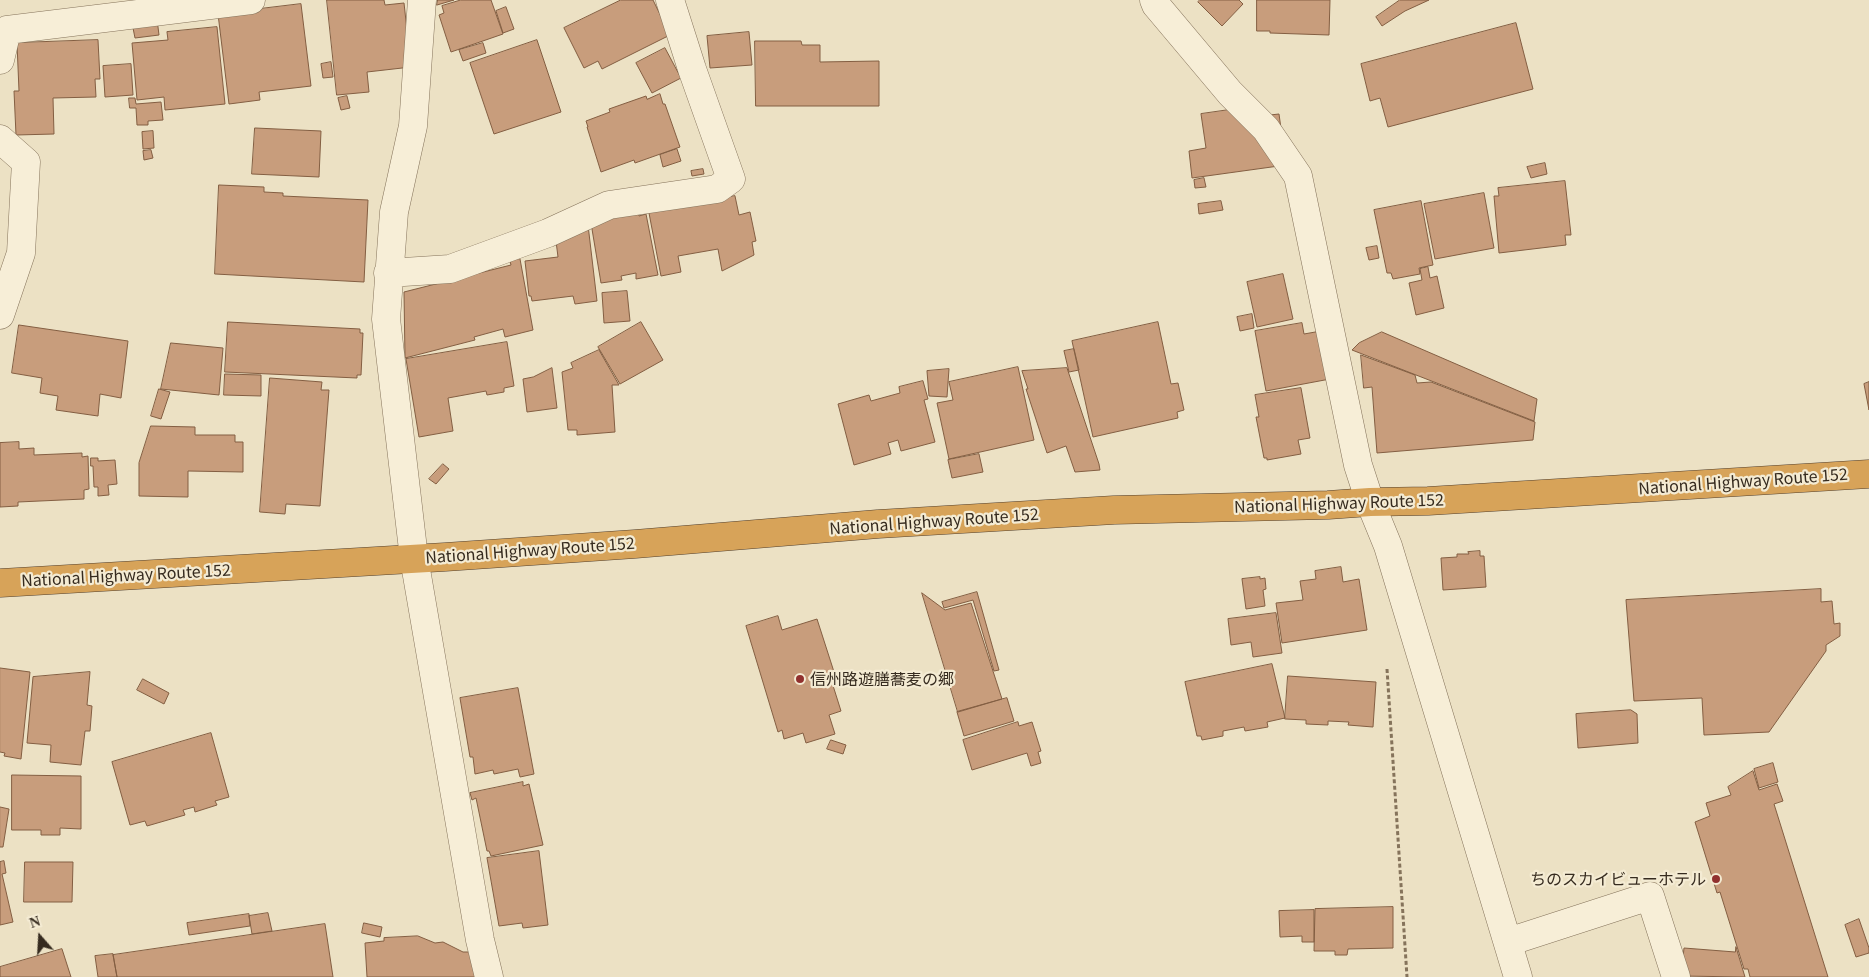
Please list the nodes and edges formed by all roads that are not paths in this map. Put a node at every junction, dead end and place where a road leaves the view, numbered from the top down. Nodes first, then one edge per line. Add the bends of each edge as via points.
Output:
1 (251, 0) edge
2 (422, 0) edge
3 (670, 0) edge
4 (1154, 0) edge
5 (4, 30) edge
6 (0, 60) edge
7 (0, 139) edge
8 (388, 273) junction
9 (0, 315) edge
10 (1869, 474) edge
11 (1370, 502) junction
12 (414, 558) junction
13 (0, 583) edge
14 (1508, 942) junction
15 (489, 977) edge
16 (1518, 977) edge
17 (1676, 977) edge

1 - 5 street
2 - 8 street via 413,126 394,212
3 - 8 street via 731,179 717,189 609,205 548,233 450,269
4 - 11 street via 1230,93 1266,128 1298,176 1358,465
5 - 6 street
7 - 9 street via 26,162 22,253
8 - 12 street via 386,319
10 - 11 highway, National Highway Route 152
11 - 12 highway, National Highway Route 152 via 1114,510
11 - 14 street via 1388,546
12 - 13 highway, National Highway Route 152
12 - 15 street via 478,930
14 - 16 street
14 - 17 street via 1650,896

